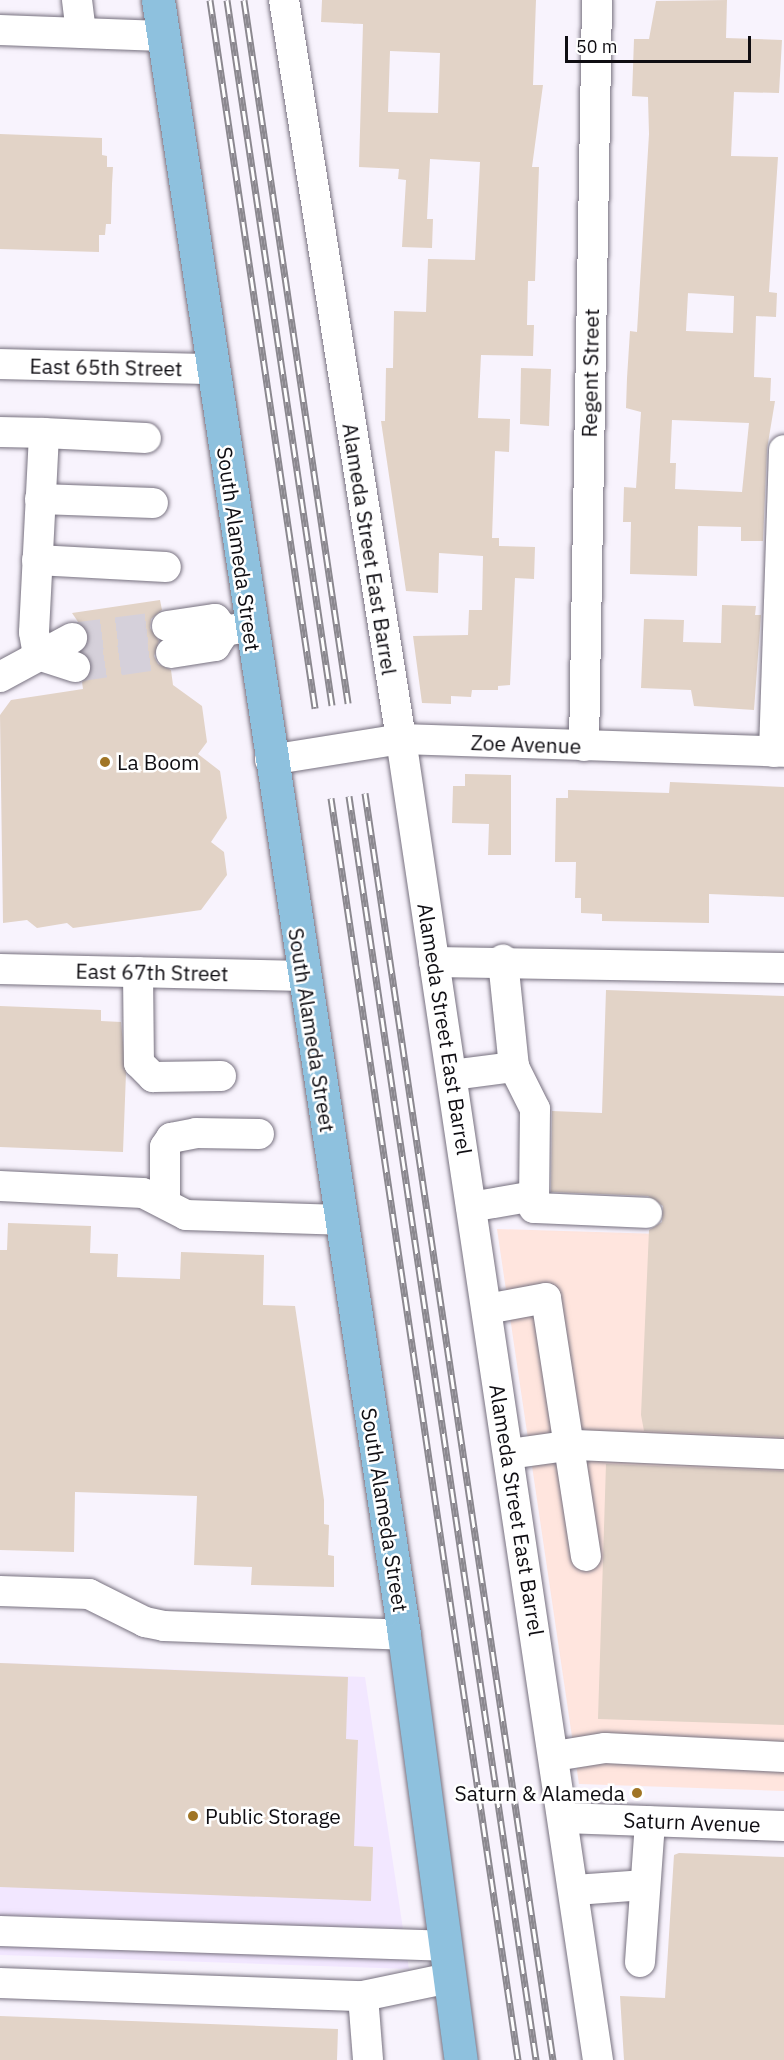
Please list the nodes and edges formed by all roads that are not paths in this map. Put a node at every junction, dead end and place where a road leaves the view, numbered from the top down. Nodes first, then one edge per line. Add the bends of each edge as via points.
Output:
1 (77, 0) edge
2 (158, 0) edge
3 (284, 0) edge
4 (597, 0) edge
5 (0, 30) edge
6 (81, 33) junction
7 (162, 36) junction
8 (0, 364) edge
9 (212, 369) junction
10 (0, 432) edge
11 (44, 433) junction
12 (146, 438) dead end
13 (784, 450) edge
14 (40, 499) junction
15 (153, 503) dead end
16 (37, 560) junction
17 (166, 567) dead end
18 (226, 631) junction
19 (72, 638) tunnel mouth
20 (169, 640) tunnel mouth
21 (38, 656) junction
22 (75, 668) tunnel mouth
23 (0, 677) edge
24 (401, 739) junction
25 (584, 746) junction
26 (779, 752) edge
27 (270, 760) junction
28 (503, 960) junction
29 (434, 962) junction
30 (784, 968) edge
31 (0, 969) edge
32 (138, 972) junction
33 (304, 976) junction
34 (514, 1067) junction
35 (452, 1075) junction
36 (221, 1076) dead end
37 (259, 1134) dead end
38 (0, 1186) edge
39 (534, 1196) junction
40 (165, 1203) junction
41 (471, 1207) junction
42 (647, 1213) dead end
43 (341, 1220) junction
44 (487, 1309) junction
45 (567, 1445) junction
46 (509, 1454) junction
47 (784, 1454) edge
48 (586, 1556) dead end
49 (0, 1591) edge
50 (404, 1635) junction
51 (555, 1756) junction
52 (784, 1757) edge
53 (564, 1818) junction
54 (650, 1821) junction
55 (784, 1826) edge
56 (645, 1885) junction
57 (575, 1890) junction
58 (0, 1931) edge
59 (444, 1946) junction
60 (640, 1962) dead end
61 (449, 1978) junction
62 (0, 1983) edge
63 (363, 1996) junction
64 (368, 2060) edge
65 (461, 2060) edge
66 (598, 2060) edge

1 - 6 street
2 - 7 main road, South Alameda Street
3 - 24 street, Alameda Street East Barrel
4 - 25 street, Regent Street
5 - 6 street
6 - 7 street
7 - 9 main road, South Alameda Street
8 - 9 street, East 65th Street
9 - 18 main road, South Alameda Street
10 - 11 street
11 - 12 street
11 - 14 street
13 - 26 street
14 - 15 street
14 - 16 street
16 - 17 street
16 - 21 street
18 - 20 street
18 - 27 main road, South Alameda Street
19 - 21 street
21 - 22 street
21 - 23 street
24 - 25 street, Zoe Avenue
24 - 27 street, Zoe Avenue
24 - 29 street, Alameda Street East Barrel
25 - 26 street, Zoe Avenue
27 - 33 main road, South Alameda Street
28 - 29 street
28 - 30 street
28 - 34 street
29 - 35 street, Alameda Street East Barrel
31 - 32 street, East 67th Street
32 - 33 street, East 67th Street
32 - 36 street via 139,1063 153,1077
33 - 43 main road, South Alameda Street
34 - 35 street
34 - 39 street via 535,1109
35 - 41 street, Alameda Street East Barrel
37 - 40 street via 196,1133 171,1138 165,1147
38 - 40 street via 143,1193
39 - 41 street
39 - 42 street via 534,1208
40 - 43 street via 186,1215
41 - 44 street, Alameda Street East Barrel
43 - 50 main road, South Alameda Street
44 - 45 street via 546,1298
44 - 46 street, Alameda Street East Barrel
45 - 46 street
45 - 47 street
45 - 48 street
46 - 51 street, Alameda Street East Barrel
49 - 50 street via 89,1594 164,1626
50 - 59 main road, South Alameda Street
51 - 52 street via 605,1748
51 - 53 street, Alameda Street East Barrel
53 - 54 street, Saturn Avenue
53 - 57 street, Alameda Street East Barrel
54 - 55 street, Saturn Avenue
54 - 56 street
56 - 57 street
56 - 60 street
57 - 66 street, Alameda Street East Barrel
58 - 59 street
59 - 61 main road, South Alameda Street
61 - 63 street
61 - 65 main road, South Alameda Street
62 - 63 street
63 - 64 street

